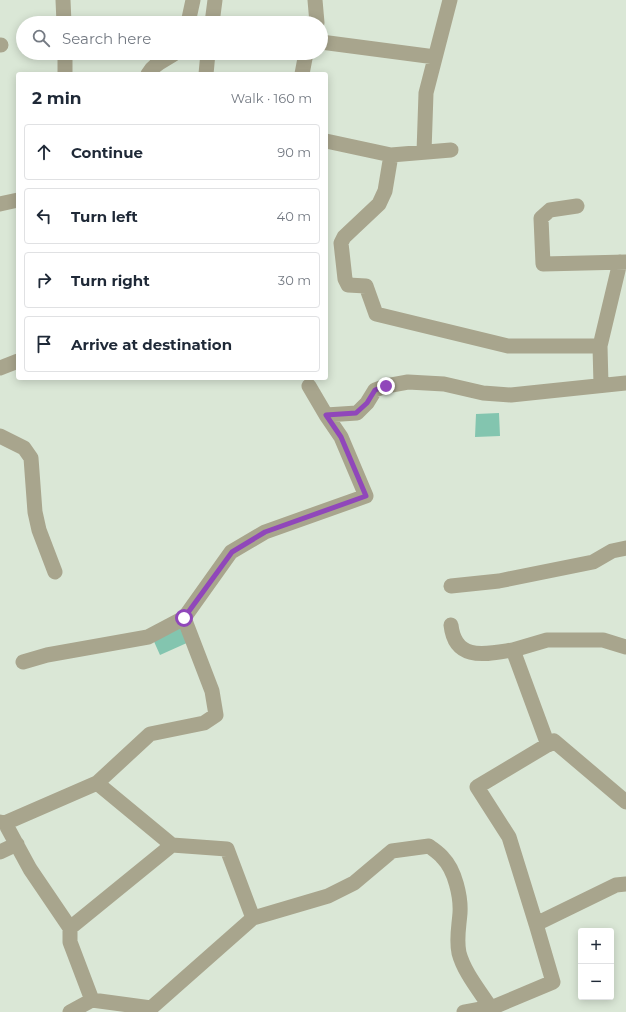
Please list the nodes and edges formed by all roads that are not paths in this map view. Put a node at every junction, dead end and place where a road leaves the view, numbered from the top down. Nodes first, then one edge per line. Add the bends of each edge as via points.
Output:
1 (63, 0) edge
2 (193, 0) edge
3 (215, 0) edge
4 (315, 0) edge
5 (450, 0) edge
6 (64, 16) edge
7 (190, 16) edge
8 (213, 16) edge
9 (316, 16) edge
10 (328, 43) edge
11 (435, 57) junction
12 (65, 60) edge
13 (164, 60) edge
14 (207, 60) edge
15 (305, 60) edge
16 (66, 72) edge
17 (149, 72) edge
18 (206, 72) edge
19 (302, 72) edge
20 (328, 141) edge
21 (451, 150) dead end
22 (424, 152) junction
23 (391, 155) junction
24 (16, 200) edge
25 (0, 204) edge
26 (577, 206) dead end
27 (623, 262) edge
28 (600, 346) junction
29 (16, 362) edge
30 (0, 368) edge
31 (626, 383) edge
32 (601, 385) junction
33 (309, 386) dead end
34 (326, 415) junction
35 (0, 436) edge
36 (626, 548) edge
37 (55, 572) dead end
38 (451, 586) dead end
39 (184, 618) junction
40 (451, 624) dead end
41 (626, 647) edge
42 (513, 650) junction
43 (23, 662) dead end
44 (548, 745) junction
45 (97, 783) junction
46 (626, 802) edge
47 (2, 823) edge
48 (17, 844) junction
49 (172, 844) junction
50 (0, 852) edge
51 (626, 884) edge
52 (253, 918) junction
53 (536, 924) junction
54 (70, 928) junction
55 (92, 1000) junction
56 (490, 1007) junction
57 (151, 1010) edge
58 (70, 1012) edge
59 (464, 1012) edge

1 - 6 street
2 - 7 street
3 - 8 street
4 - 9 street
5 - 11 street
10 - 11 street
11 - 22 street via 426,93
12 - 16 street
13 - 17 street
14 - 18 street
15 - 19 street
20 - 23 street
21 - 22 street
22 - 23 street
23 - 28 street via 385,191 380,204 344,237 341,243 345,279 348,285 366,286 376,314 508,346
24 - 25 street
26 - 27 street via 550,210 541,218 543,264
27 - 28 street
28 - 32 street
29 - 30 street
31 - 32 street
32 - 34 street via 511,394 483,393 444,384 408,382 375,390 367,403 356,413
33 - 34 street
34 - 39 street via 341,437 366,496 265,532 232,552
35 - 37 street via 24,448 30,458 34,512
36 - 38 street via 612,551 593,562 499,581
39 - 43 street via 148,637 47,655
39 - 45 street via 212,690 216,715 204,723 150,734
40 - 42 street via 453,636 462,649 482,654
41 - 42 street via 603,640 547,640
42 - 44 street
44 - 46 street via 554,741
44 - 53 street via 477,787 509,837
45 - 47 street
45 - 49 street
47 - 48 street
48 - 50 street
48 - 54 street via 30,869
49 - 52 street via 227,849
49 - 54 street
51 - 53 street via 616,885
52 - 56 street via 328,896 354,883 392,851 429,846 444,858 453,875 459,894 457,940 460,955
52 - 57 street
53 - 56 street via 553,982
54 - 55 street via 70,942
55 - 57 street
55 - 58 street
56 - 59 street

